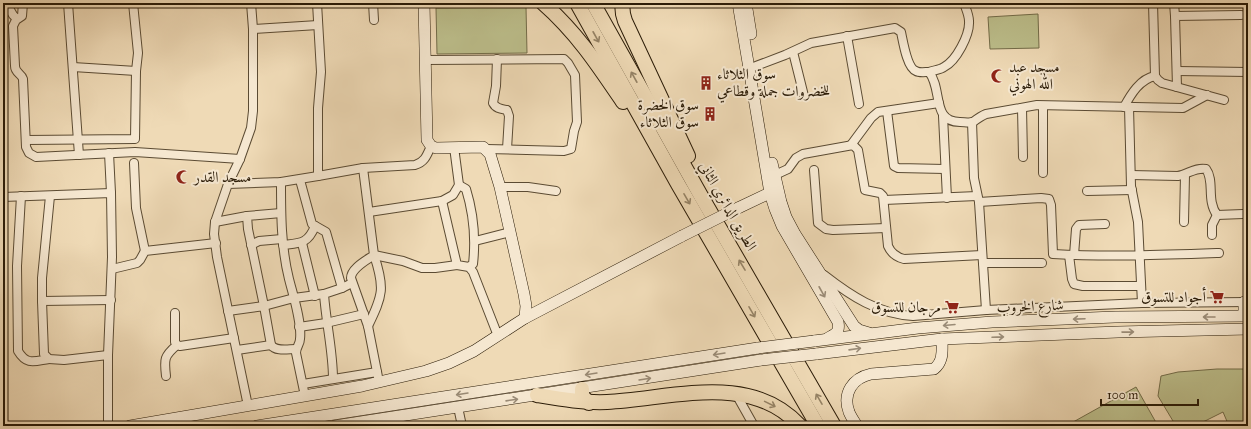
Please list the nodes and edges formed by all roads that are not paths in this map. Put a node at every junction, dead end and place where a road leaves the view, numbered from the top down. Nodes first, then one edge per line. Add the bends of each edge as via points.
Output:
1 (6, 3) edge
2 (23, 3) edge
3 (68, 3) edge
4 (133, 3) edge
5 (251, 3) edge
6 (317, 3) edge
7 (374, 3) edge
8 (424, 3) edge
9 (543, 3) edge
10 (577, 3) edge
11 (592, 3) edge
12 (622, 3) edge
13 (738, 3) edge
14 (746, 3) edge
15 (964, 3) edge
16 (1154, 3) edge
17 (1174, 3) edge
18 (1241, 15) dead end
19 (1175, 16) junction
20 (18, 19) junction
21 (374, 20) dead end
22 (318, 25) junction
23 (253, 28) junction
24 (848, 36) junction
25 (792, 52) junction
26 (497, 59) junction
27 (425, 60) junction
28 (756, 66) junction
29 (73, 67) junction
30 (136, 71) junction
31 (1177, 71) junction
32 (929, 72) junction
33 (1248, 72) edge
34 (1155, 76) junction
35 (1177, 87) junction
36 (1207, 95) junction
37 (804, 96) dead end
38 (1224, 100) dead end
39 (939, 103) junction
40 (859, 104) dead end
41 (1043, 106) junction
42 (1127, 107) junction
43 (1022, 108) junction
44 (887, 111) junction
45 (944, 116) junction
46 (972, 122) junction
47 (26, 140) junction
48 (78, 140) junction
49 (851, 145) junction
50 (432, 146) junction
51 (454, 147) junction
52 (486, 149) junction
53 (507, 149) junction
54 (109, 153) junction
55 (78, 155) junction
56 (240, 158) junction
57 (1023, 158) dead end
58 (134, 163) dead end
59 (363, 168) junction
60 (946, 169) junction
61 (814, 170) dead end
62 (1043, 173) dead end
63 (774, 175) junction
64 (1131, 175) junction
65 (1185, 175) junction
66 (318, 176) junction
67 (300, 180) junction
68 (281, 182) junction
69 (228, 184) junction
70 (678, 184) junction
71 (459, 185) junction
72 (500, 187) junction
73 (1132, 190) junction
74 (556, 191) dead end
75 (774, 191) junction
76 (1087, 191) dead end
77 (111, 193) junction
78 (3, 196) edge
79 (21, 196) junction
80 (50, 196) junction
81 (701, 196) junction
82 (947, 198) junction
83 (978, 199) junction
84 (884, 200) junction
85 (442, 201) junction
86 (369, 212) junction
87 (281, 213) junction
88 (1217, 215) junction
89 (247, 216) junction
90 (1248, 217) edge
91 (215, 222) junction
92 (1184, 222) dead end
93 (1105, 224) dead end
94 (315, 226) junction
95 (886, 228) junction
96 (510, 232) junction
97 (1212, 235) dead end
98 (475, 241) junction
99 (216, 242) junction
100 (283, 242) junction
101 (302, 243) junction
102 (251, 245) junction
103 (145, 251) junction
104 (1219, 253) dead end
105 (374, 255) junction
106 (1071, 255) junction
107 (1139, 256) junction
108 (982, 259) junction
109 (1042, 263) dead end
110 (457, 265) junction
111 (469, 267) junction
112 (112, 269) junction
113 (819, 271) junction
114 (352, 283) junction
115 (1141, 286) junction
116 (342, 288) junction
117 (319, 295) junction
118 (294, 298) junction
119 (111, 300) junction
120 (42, 301) junction
121 (1246, 302) edge
122 (1142, 303) junction
123 (264, 306) junction
124 (986, 310) junction
125 (228, 311) junction
126 (175, 313) dead end
127 (364, 314) junction
128 (1246, 316) edge
129 (525, 318) junction
130 (326, 323) junction
131 (368, 326) junction
132 (299, 327) junction
133 (1248, 329) edge
134 (869, 333) junction
135 (498, 336) junction
136 (234, 338) junction
137 (942, 339) junction
138 (819, 340) junction
139 (177, 345) junction
140 (271, 345) junction
141 (296, 349) junction
142 (237, 350) junction
143 (108, 355) junction
144 (49, 359) junction
145 (166, 376) dead end
146 (378, 377) junction
147 (333, 379) junction
148 (302, 384) junction
149 (582, 388) junction
150 (735, 393) junction
151 (537, 395) junction
152 (305, 396) junction
153 (589, 403) junction
154 (397, 404) junction
155 (248, 406) junction
156 (458, 407) junction
157 (399, 417) junction
158 (359, 424) edge
159 (108, 426) edge
160 (130, 426) edge
161 (257, 426) edge
162 (334, 426) edge
163 (462, 426) edge
164 (754, 426) edge
165 (800, 426) edge
166 (818, 426) edge
167 (834, 426) edge
168 (857, 426) edge

1 - 20 street
2 - 20 street via 23,14
3 - 29 street
4 - 30 street via 138,53
5 - 23 street
6 - 22 street
7 - 21 street
8 - 27 street
9 - 70 highway via 585,46
10 -> 70 highway
81 -> 11 highway, الطريق الدائري الثاني
12 - 81 highway via 625,21 694,168
13 - 75 street
14 - 28 street
15 - 32 street via 970,21 963,44 950,63
16 - 34 street
17 - 19 street
18 - 19 street
19 - 31 street
20 - 47 street via 13,26 15,68 23,79
22 - 23 street
22 - 66 street via 321,72
23 - 56 street via 253,111 251,128
24 - 25 street via 811,43
24 - 32 street via 898,28 910,66 917,72
24 - 40 street
25 - 28 street
25 - 37 street
26 - 27 street
26 - 53 street via 493,103 494,106 507,110 509,116
26 - 53 street via 564,59 575,75 577,122 571,148 564,151
27 - 50 street via 426,136
28 - 63 street
29 - 30 street
29 - 48 street
30 - 48 street via 135,140
31 - 33 street
31 - 35 street
32 - 39 street via 934,77
34 - 35 street via 1162,83
34 - 42 street via 1148,77 1140,84 1130,96
35 - 36 street
36 - 38 street
36 - 42 street via 1182,108
39 - 44 street
39 - 45 street
41 - 42 street
41 - 43 street
41 - 62 street
42 - 64 street
43 - 46 street via 986,114
43 - 57 street
44 - 49 street via 878,112 871,118
44 - 60 street via 894,166
45 - 46 street via 952,122
45 - 60 street
46 - 83 street via 974,178
47 - 48 street
47 - 55 street via 27,150 36,157
48 - 55 street
49 - 63 street via 803,154 796,158 788,169
49 - 84 street via 858,150 865,190 880,193
50 - 51 street
50 - 59 street via 420,164
51 - 52 street
51 - 71 street
52 - 53 street
52 - 72 street via 490,154
54 - 55 street
54 - 56 street
54 - 77 street
56 - 69 street
58 - 103 street via 136,208
59 - 66 street
59 - 86 street
60 - 82 street
61 - 95 street via 818,223 826,229 833,230
63 - 75 street
64 - 65 street
64 - 73 street
65 - 88 street via 1198,169 1208,171 1211,205
65 - 92 street
66 - 67 street
67 - 68 street
67 - 94 street via 310,220
68 - 69 street
68 - 87 street
69 - 91 street
70 -> 166 highway
71 - 85 street via 453,195
71 - 98 street via 466,189 472,210
72 - 74 street
72 - 96 street
73 - 76 street
73 - 107 street via 1138,222
75 - 113 street via 795,234
75 - 129 street, bridge
75 -> 138 street via 775,209 782,226 838,322 837,333
77 - 80 street
77 - 112 street
78 - 79 street
79 - 80 street
79 - 144 street via 16,266 18,351 28,361
80 - 120 street
167 -> 81 highway, الطريق الدائري الثاني
82 - 83 street
82 - 84 street
83 - 106 street via 1048,199 1051,205 1053,254
83 - 108 street
84 - 95 street
85 - 86 street
85 - 110 street
86 - 105 street
87 - 89 street
87 - 100 street
88 - 90 street via 1246,214
88 - 97 street via 1212,225
89 - 91 street
89 - 102 street
91 - 99 street
93 - 106 street via 1079,225
94 - 101 street via 312,235
94 - 116 street via 326,232
95 - 108 street via 890,250 899,258
96 - 98 street
96 - 129 street via 526,300
98 - 111 street via 474,264
99 - 103 street
99 - 125 street
100 - 101 street
100 - 102 street via 259,241
100 - 118 street
101 - 117 street
102 - 123 street
103 - 112 street via 137,262
104 - 107 street
105 - 110 street via 422,268
105 - 114 street via 354,270 351,275
105 - 131 street via 381,279 381,293
106 - 107 street
106 - 115 street via 1074,284
107 - 115 street
108 - 109 street
108 - 124 street
110 - 111 street
111 - 135 street via 476,278
112 - 119 street
113 - 124 street via 865,303 891,313 913,316
113 - 134 street via 854,326
114 - 116 street
114 - 127 street
115 - 122 street
116 - 117 street
117 - 118 street
117 - 130 street
118 - 123 street
118 - 132 street
119 - 120 street
119 - 143 street
120 - 144 street via 44,354
121 - 122 street
121 - 128 street
122 - 124 street
123 - 125 street
123 - 140 street
125 - 136 street
126 - 139 street
127 - 130 street
127 - 131 street
128 -> 134 street, شارع الخروب via 1115,317 992,322
129 - 135 street
130 - 132 street
130 - 147 street via 333,362
131 - 146 street
132 - 141 street via 300,341
137 -> 133 street, شارع الخروب
134 - 138 street, شارع الخروب
135 - 146 street via 449,363 419,373
136 - 139 street
136 - 142 street
149 -> 137 street, شارع الخروب, bridge via 760,360
137 - 168 street via 941,359 934,368 871,374 861,376 855,381 848,394 847,404
138 -> 154 street, شارع الخروب, bridge
139 - 145 street via 164,362
140 - 141 street via 275,349
140 - 142 street
141 - 148 street
142 - 155 street
143 - 144 street via 64,360
143 - 159 street
146 - 147 street
146 - 152 street
147 - 148 street
148 - 152 street
149 - 151 street, شارع الخروب
149 - 153 highway via 582,396
150 - 153 highway via 712,392
150 - 164 street
150 -> 165 highway via 769,403 782,410
151 - 153 highway
156 -> 151 street, شارع الخروب
152 - 155 street
154 - 157 street
154 - 161 street, شارع الخروب
155 - 160 street
156 - 157 street, شارع الخروب
156 - 163 street
157 - 158 street, شارع الخروب
158 - 162 street, شارع الخروب

